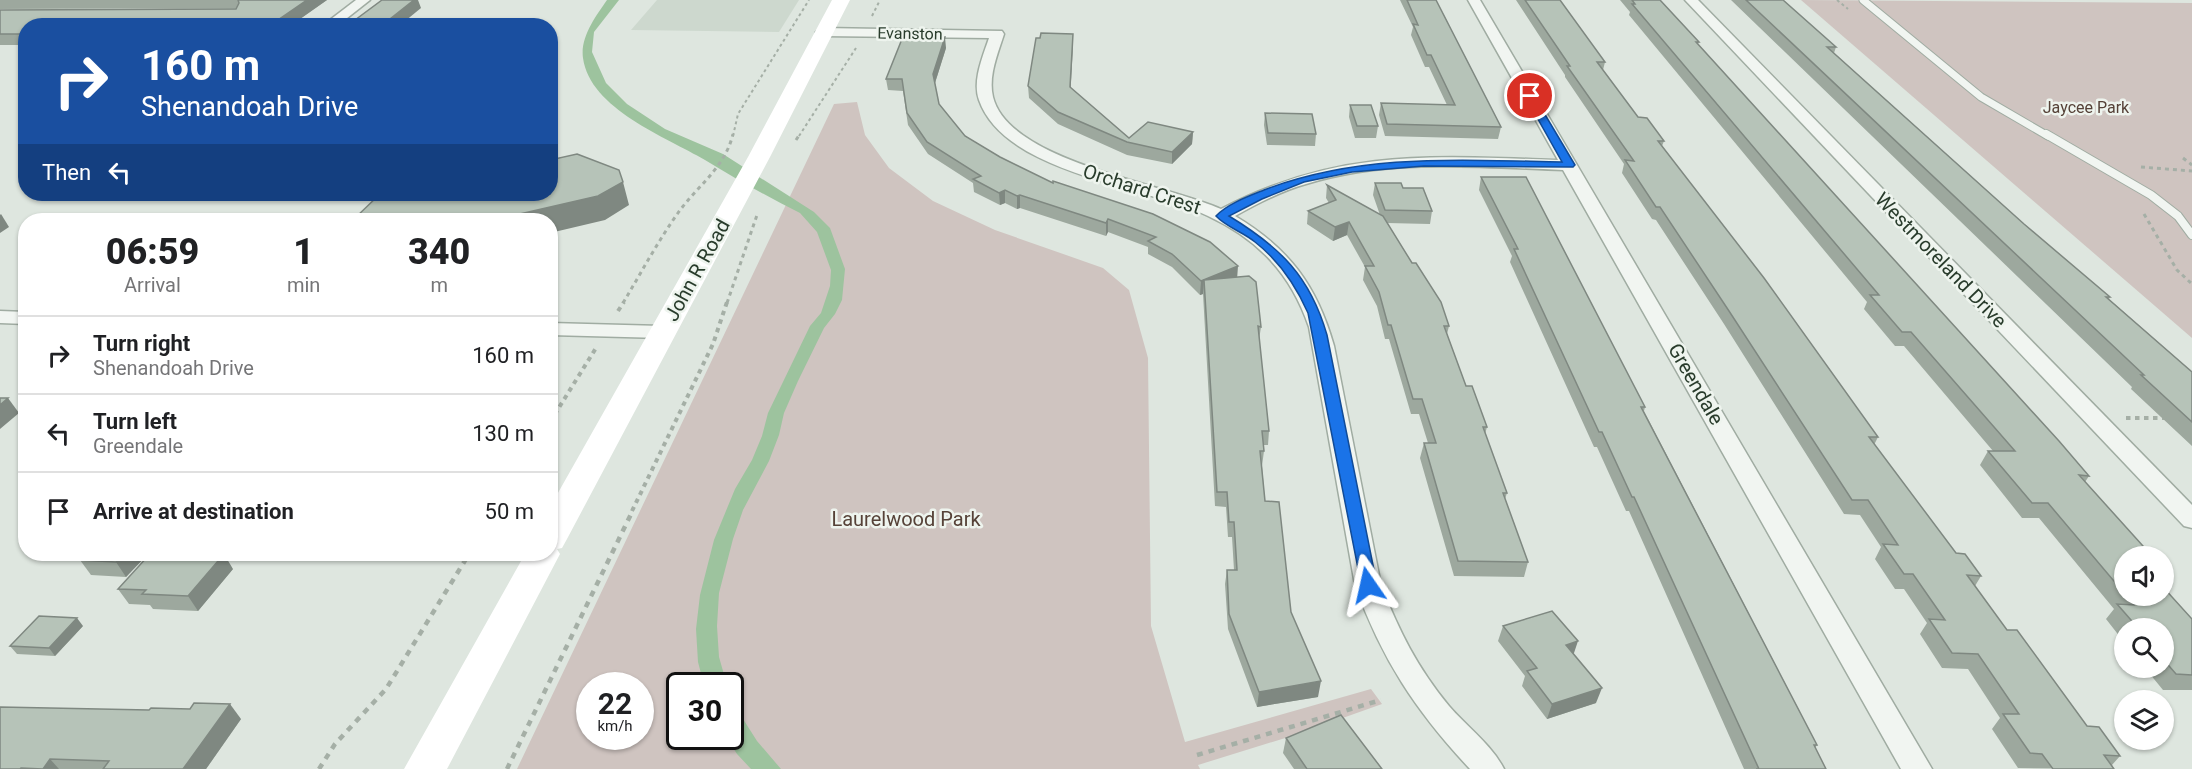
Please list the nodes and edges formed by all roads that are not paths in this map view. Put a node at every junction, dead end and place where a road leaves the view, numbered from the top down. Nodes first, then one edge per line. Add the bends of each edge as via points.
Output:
1 (364, 0) edge
2 (841, 0) edge
3 (1474, 0) edge
4 (1691, 0) edge
5 (1863, 0) edge
6 (339, 18) edge
7 (823, 32) junction
8 (997, 34) joint
9 (1569, 165) junction
10 (1221, 216) junction
11 (2192, 235) edge
12 (0, 317) edge
13 (18, 318) edge
14 (558, 329) edge
15 (662, 332) junction
16 (2192, 520) edge
17 (558, 523) edge
18 (538, 561) edge
19 (424, 769) edge
20 (1489, 769) edge
21 (1917, 769) edge

1 - 6 street
2 - 7 main road, John R Road
3 - 9 street, Greendale
4 - 16 street, Westmoreland Drive
5 - 11 lane via 1981,97 2151,195 2178,216
7 - 8 street, Evanston
7 - 15 main road, John R Road via 759,157 744,213
8 - 10 street, Orchard Crest via 984,94 998,121 1017,138 1076,168 1175,196
9 - 10 street via 1424,163 1352,169 1301,180 1258,196
9 - 21 street, Greendale
10 - 20 street, Orchard Crest via 1259,239 1305,292 1321,335 1368,585 1380,617 1399,656 1428,699
12 - 13 street
14 - 15 street
15 - 17 main road, John R Road
18 - 19 main road

